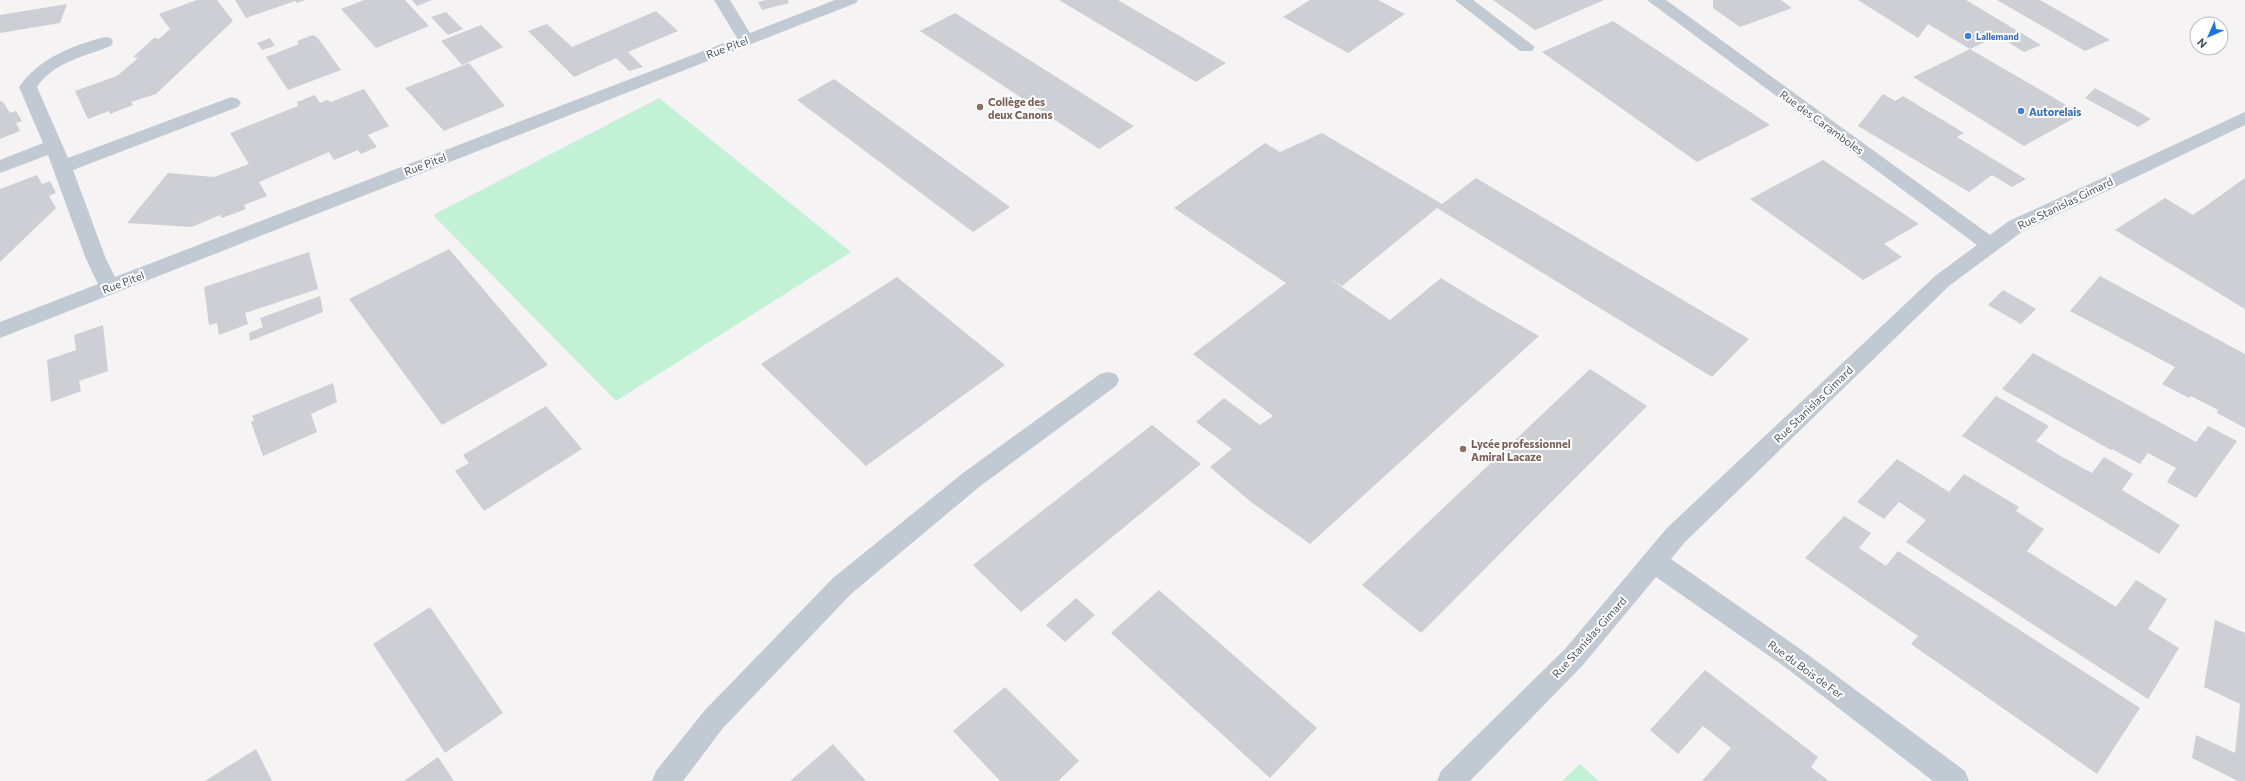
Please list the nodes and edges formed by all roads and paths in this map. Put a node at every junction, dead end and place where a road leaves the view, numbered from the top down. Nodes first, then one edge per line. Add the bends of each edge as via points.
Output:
1 (722, 0) edge
2 (850, 0) edge
3 (1463, 0) edge
4 (1655, 0) edge
5 (802, 9) edge
6 (746, 40) junction
7 (105, 42) dead end
8 (1526, 47) dead end
9 (232, 103) dead end
10 (2245, 118) edge
11 (53, 146) junction
12 (0, 166) edge
13 (63, 166) junction
14 (1989, 244) junction
15 (110, 287) junction
16 (0, 330) edge
17 (1108, 380) dead end
18 (1655, 562) junction
19 (666, 781) edge
20 (1451, 781) edge
21 (1955, 781) edge

1 - 6 street
2 - 5 street, Rue Pitel
3 - 8 street
4 - 14 street, Rue des Caramboles
5 - 6 street, Rue Pitel
6 - 15 street, Rue Pitel
7 - 11 street via 45,68 32,79 28,87
9 - 13 street
10 - 14 street, Rue Stanislas Gimard via 2016,226
11 - 12 street
11 - 13 street
13 - 15 street via 96,259
14 - 18 street, Rue Stanislas Gimard via 1936,286 1676,535
15 - 16 street, Rue Pitel
17 - 19 street via 971,480 842,586 714,719
18 - 20 street, Rue Stanislas Gimard via 1574,657
18 - 21 street, Rue du Bois de Fer via 1794,659

